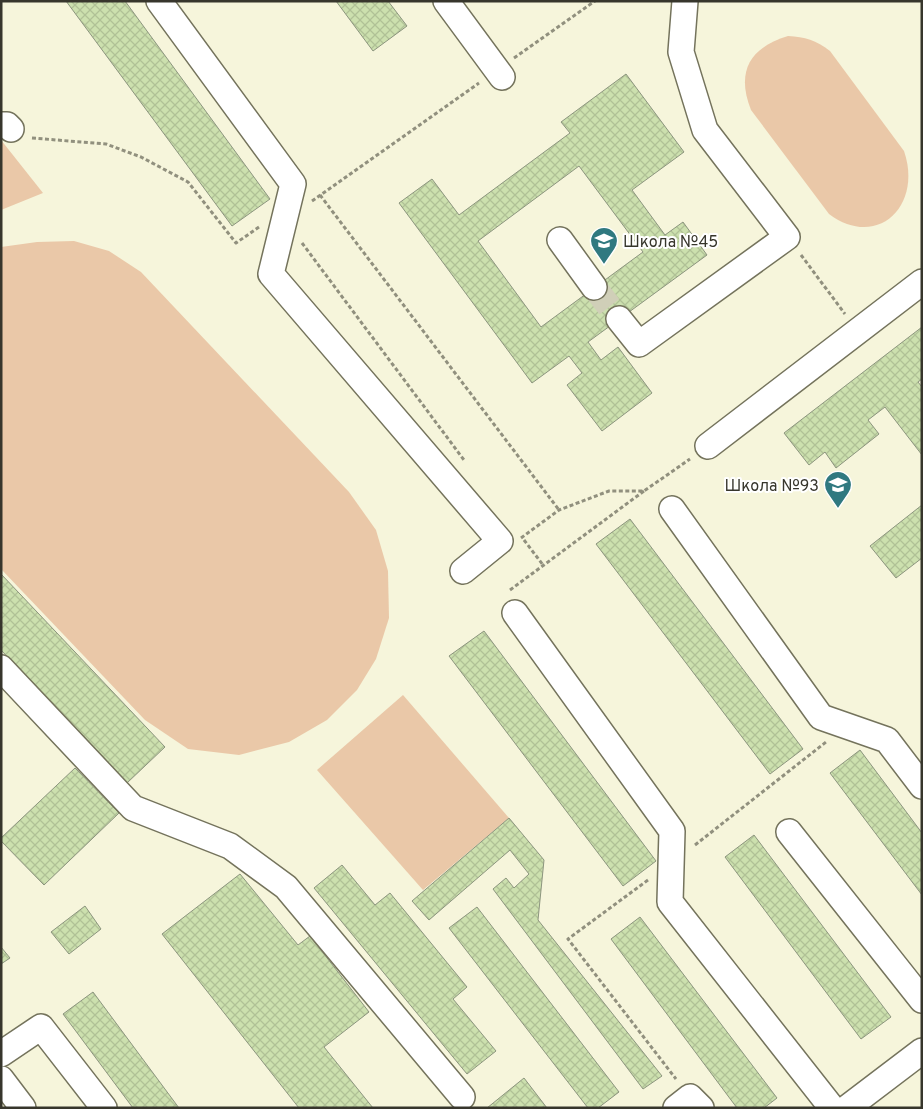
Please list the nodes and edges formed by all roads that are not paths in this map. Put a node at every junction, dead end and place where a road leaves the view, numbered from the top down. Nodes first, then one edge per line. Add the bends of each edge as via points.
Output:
1 (159, 1) edge
2 (446, 1) edge
3 (685, 1) edge
4 (499, 74) road end
5 (560, 240) dead end
6 (922, 282) edge
7 (594, 287) tunnel mouth
8 (619, 319) tunnel mouth
9 (699, 453) road end
10 (672, 509) dead end
11 (463, 571) dead end
12 (515, 614) road end
13 (1, 668) edge
14 (922, 786) edge
15 (789, 832) dead end
16 (922, 1000) edge
17 (922, 1050) edge
18 (1, 1054) edge
19 (1, 1079) edge
20 (462, 1097) dead end
21 (23, 1108) edge
22 (104, 1108) edge
23 (676, 1108) edge
24 (701, 1108) edge
25 (832, 1108) edge
26 (847, 1108) edge

1 - 11 street via 293,184 271,274 500,541
2 - 4 street
3 - 8 street via 681,52 705,130 787,237 639,344
5 - 7 street
6 - 9 street
10 - 14 street via 821,717 886,740
12 - 25 street via 672,831 670,902
13 - 20 street via 133,808 230,846 286,887
15 - 16 street
17 - 26 street
18 - 22 street via 41,1027
19 - 21 street
23 - 24 street via 690,1097

